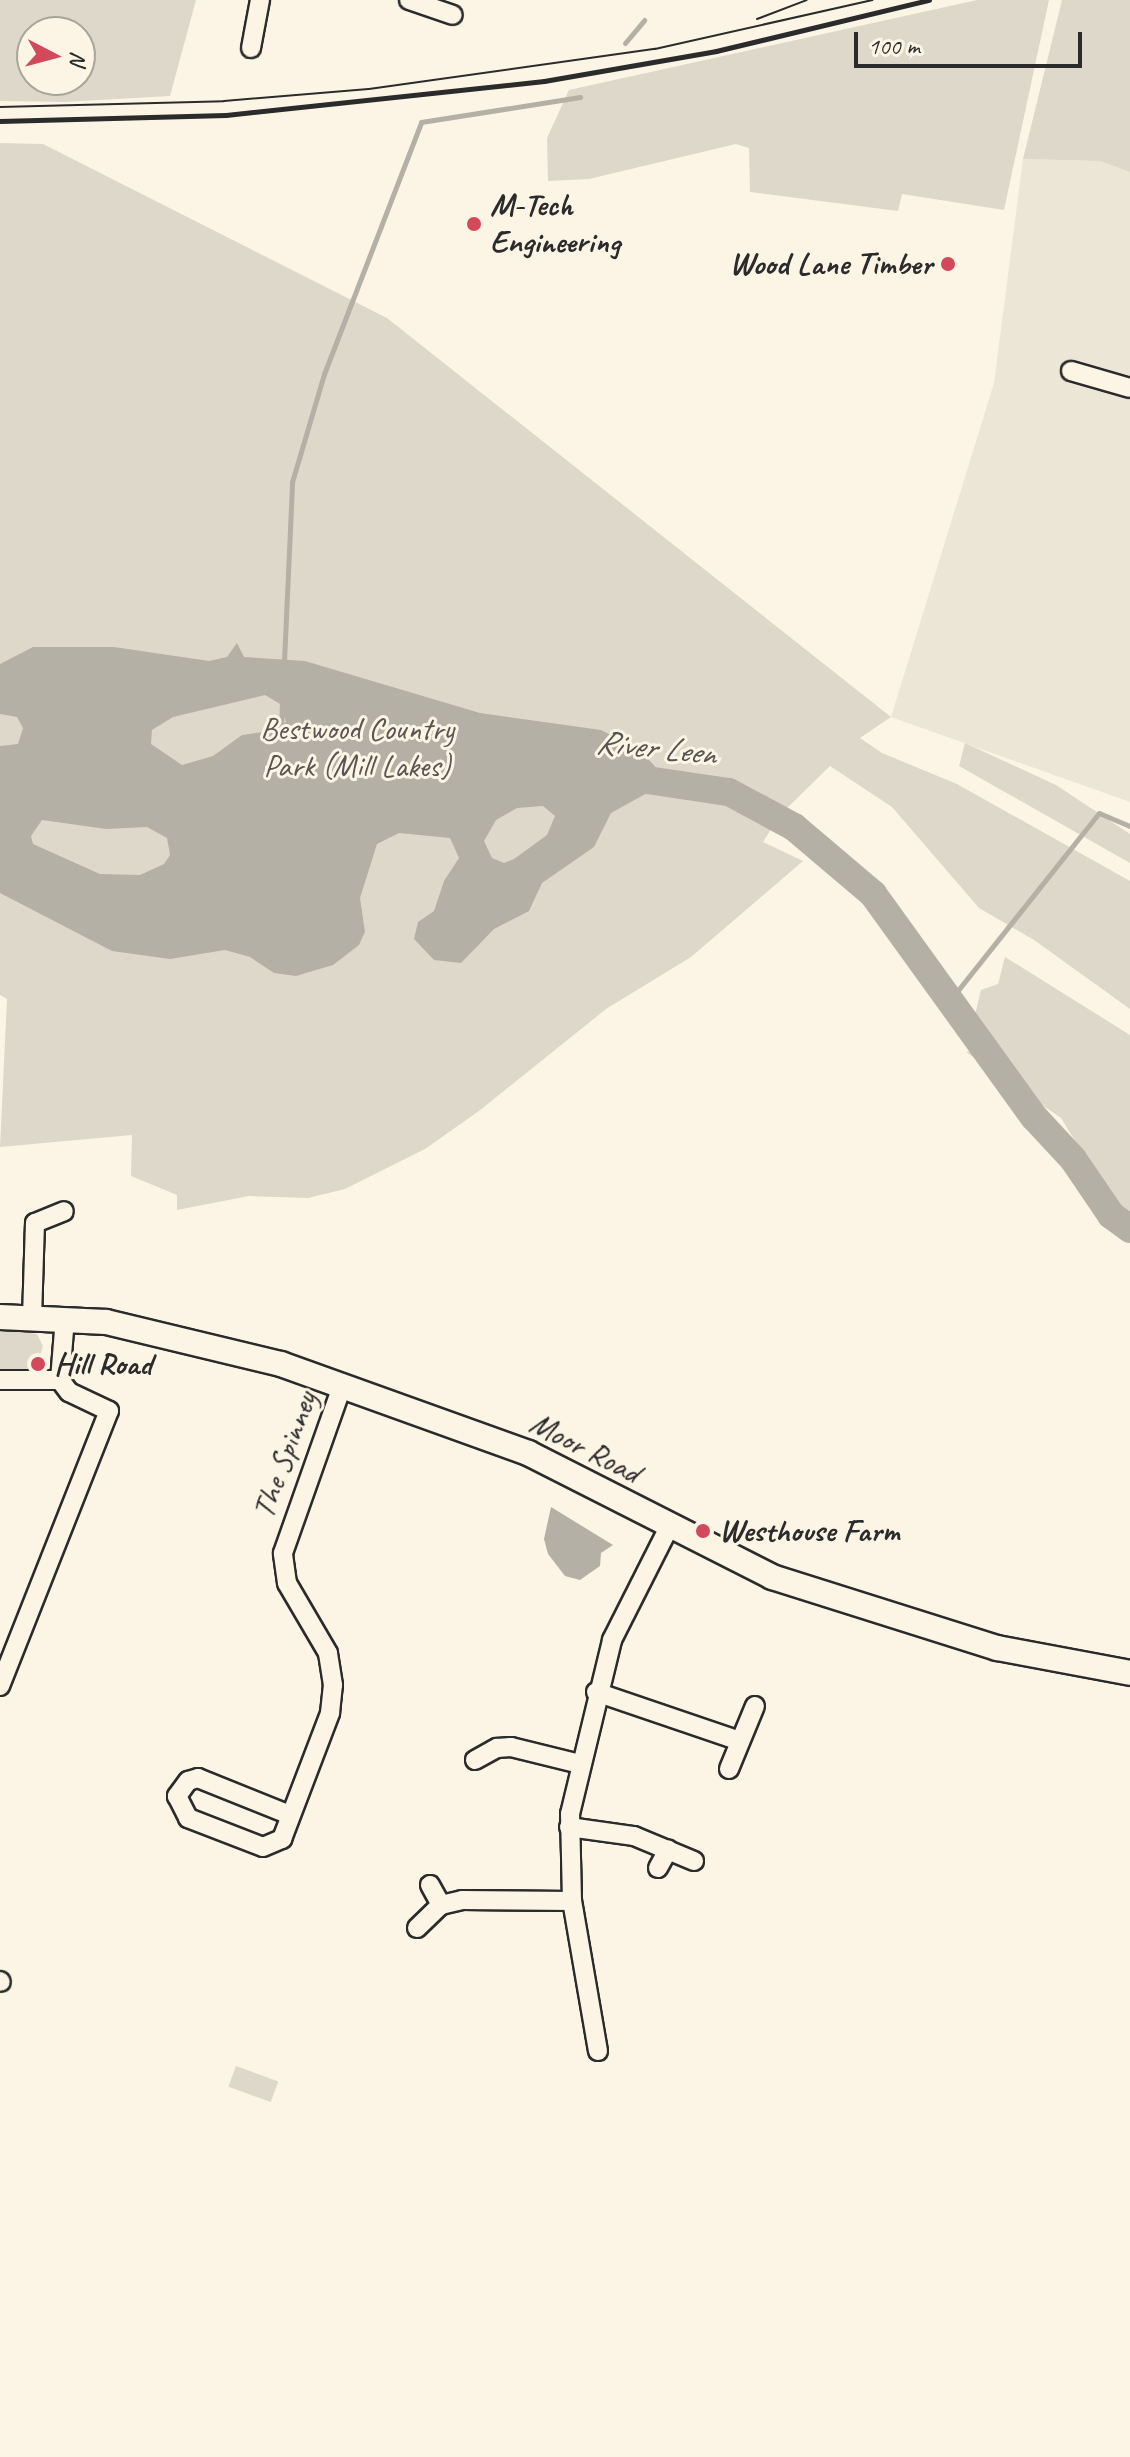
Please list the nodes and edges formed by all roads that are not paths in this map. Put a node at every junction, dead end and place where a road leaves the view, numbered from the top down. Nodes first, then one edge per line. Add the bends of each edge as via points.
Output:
1 (260, 0) edge
2 (409, 0) edge
3 (453, 15) dead end
4 (255, 24) junction
5 (274, 27) dead end
6 (251, 48) dead end
7 (1071, 371) dead end
8 (1130, 388) edge
9 (64, 1211) dead end
10 (0, 1317) edge
11 (32, 1318) junction
12 (65, 1318) junction
13 (0, 1380) edge
14 (60, 1380) junction
15 (343, 1384) junction
16 (669, 1527) junction
17 (1130, 1673) edge
18 (0, 1686) edge
19 (596, 1692) junction
20 (755, 1706) dead end
21 (498, 1728) dead end
22 (740, 1741) junction
23 (503, 1747) junction
24 (475, 1760) dead end
25 (580, 1764) junction
26 (729, 1769) dead end
27 (290, 1815) junction
28 (569, 1827) junction
29 (668, 1850) junction
30 (694, 1861) dead end
31 (658, 1868) dead end
32 (430, 1885) dead end
33 (572, 1901) junction
34 (441, 1905) junction
35 (417, 1928) dead end
36 (598, 2051) dead end

1 - 4 street
2 - 3 street
4 - 5 street
4 - 6 street
7 - 8 street
9 - 11 street via 35,1223
10 - 11 main road, Moor Road
11 - 12 main road, Moor Road
12 - 14 street
12 - 15 main road, Moor Road via 213,1345
13 - 14 street
14 - 18 street via 69,1392 112,1404
15 - 16 main road, Moor Road via 528,1453
15 - 27 street, The Spinney via 283,1553 287,1583 328,1653 333,1685 330,1713
16 - 17 main road, Moor Road via 772,1577 908,1623 997,1648
16 - 19 street via 612,1640
19 - 22 street
19 - 25 street
20 - 22 street
21 - 23 street
22 - 26 street
23 - 24 street
23 - 25 street
25 - 28 street
27 - 27 street, The Spinney via 282,1839 263,1847 188,1818 177,1796 188,1781 198,1778
28 - 29 street via 613,1831
28 - 33 street
29 - 30 street
29 - 31 street
32 - 34 street
33 - 34 street via 518,1898
33 - 36 street
34 - 35 street

